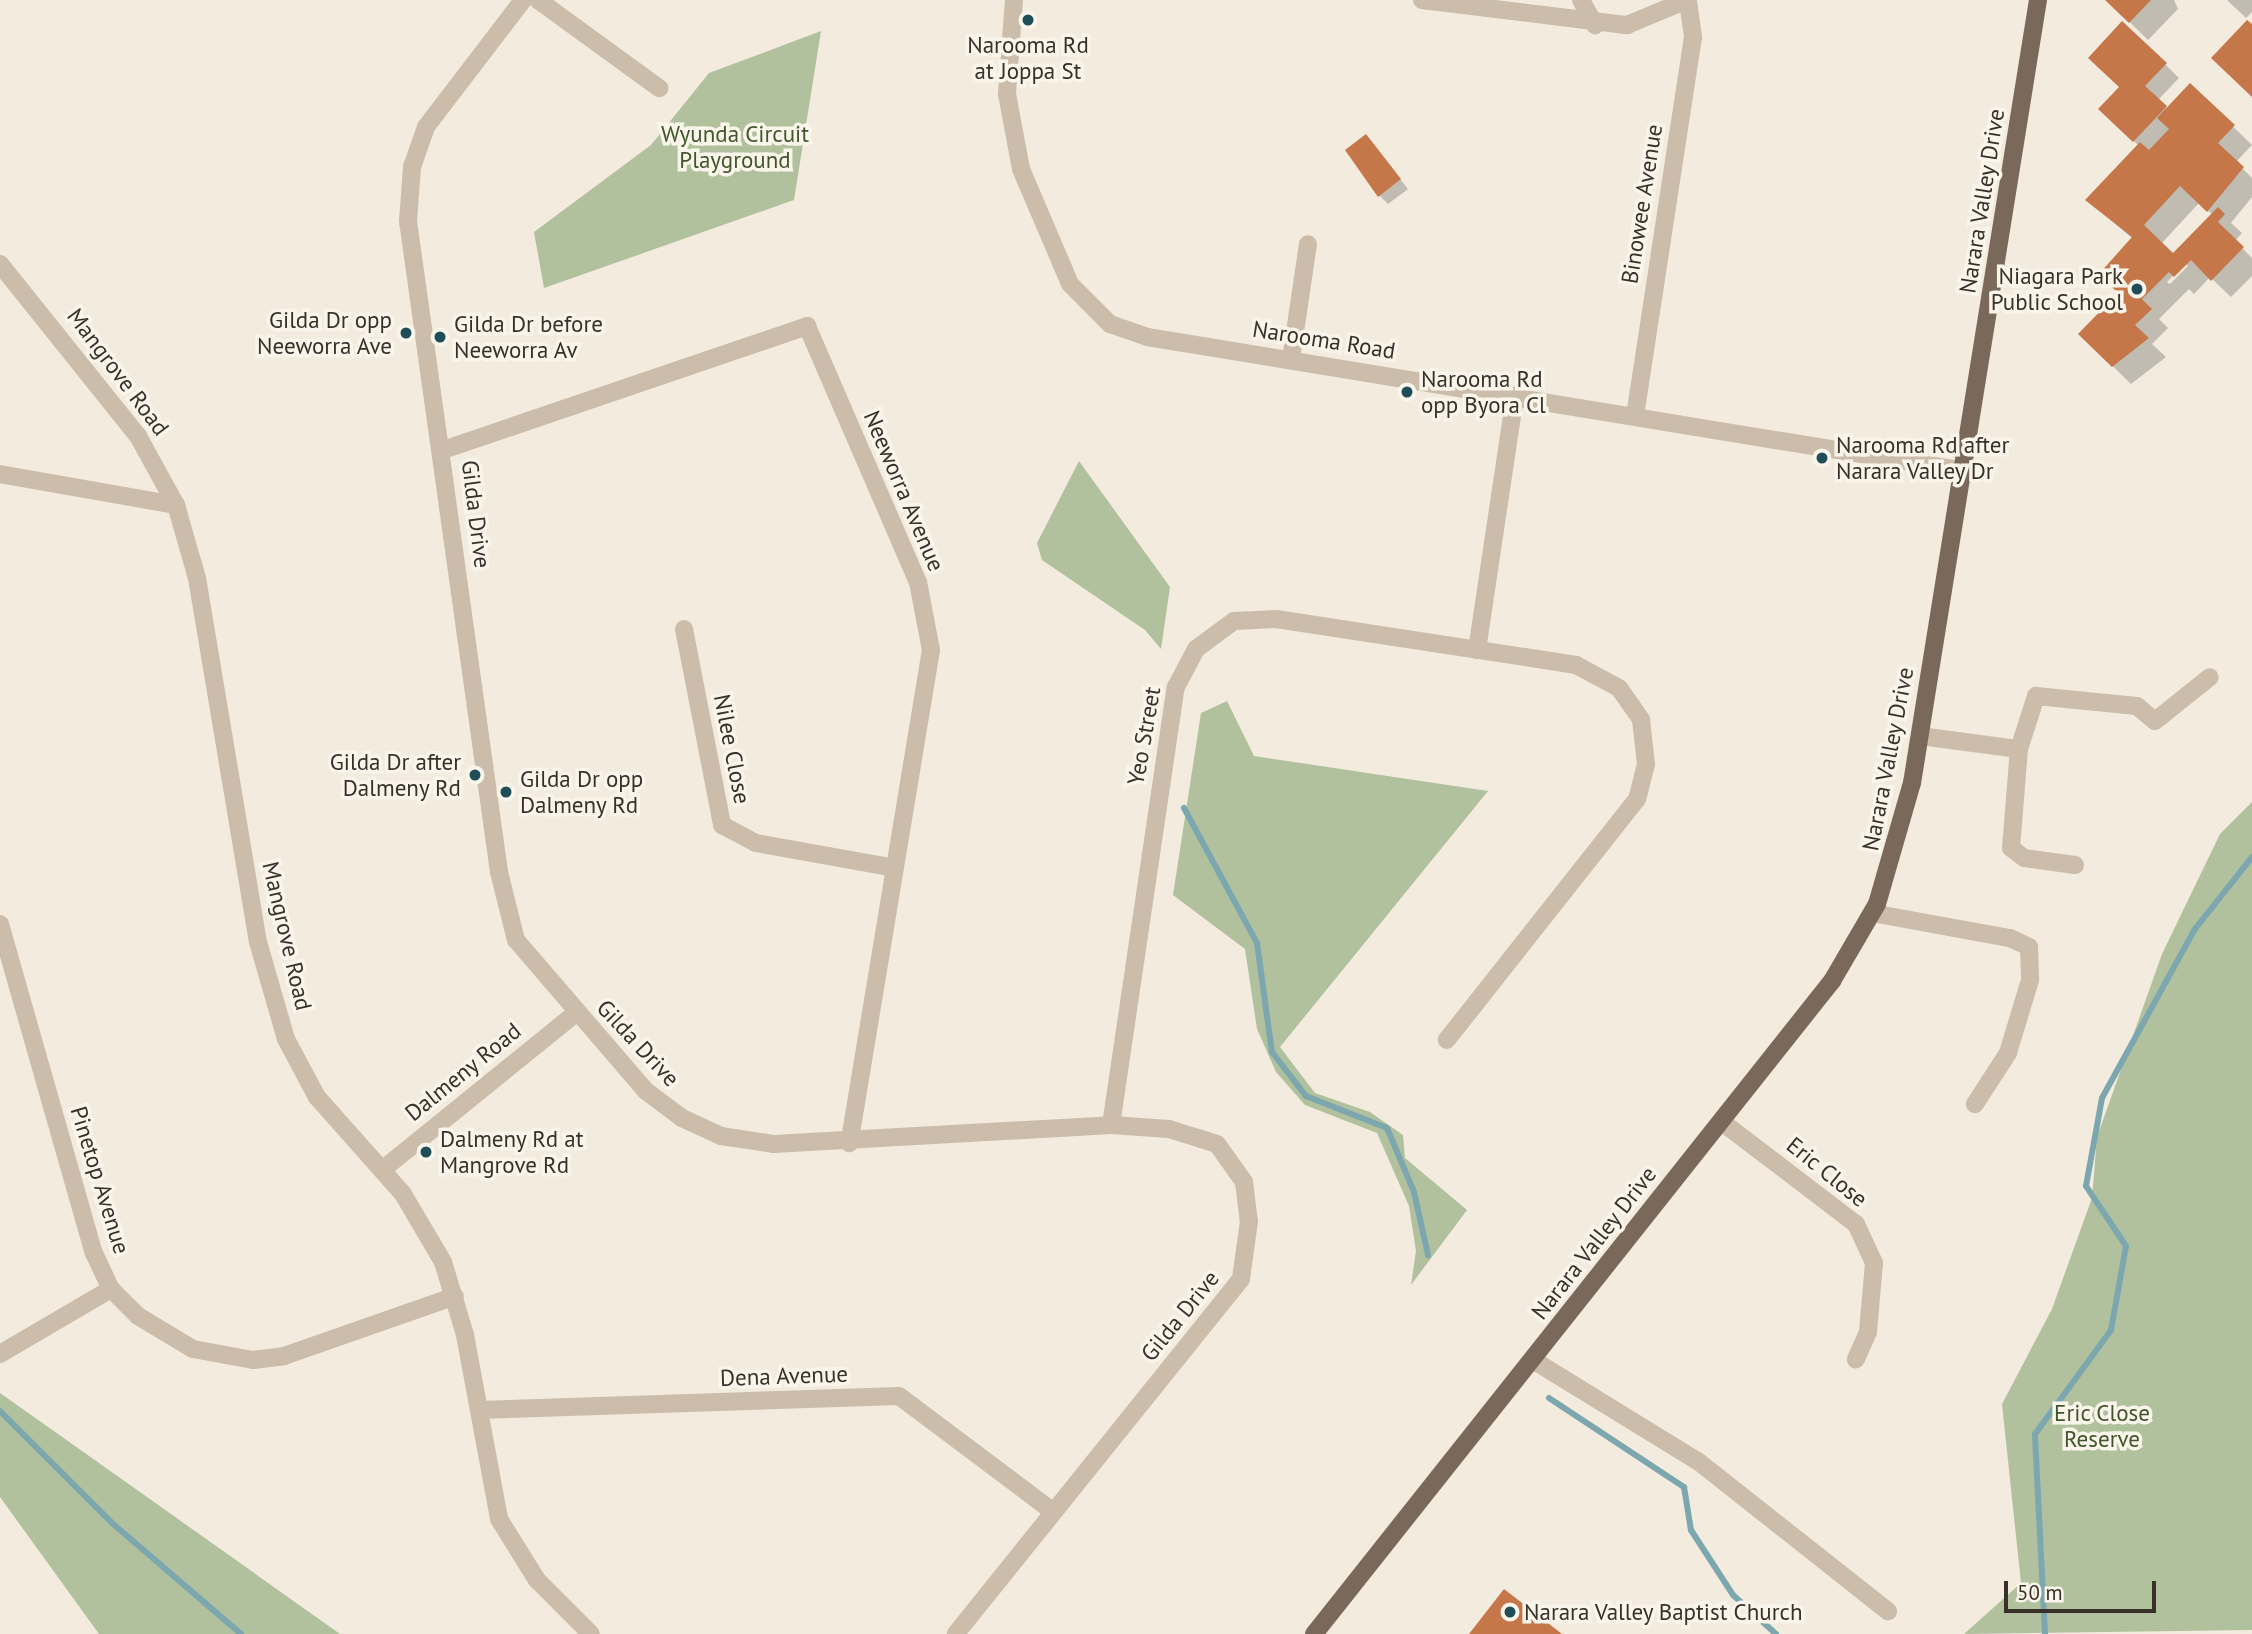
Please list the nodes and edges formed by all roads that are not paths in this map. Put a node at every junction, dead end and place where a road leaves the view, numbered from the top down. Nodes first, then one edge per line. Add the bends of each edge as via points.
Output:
1 (523, 0) edge
2 (538, 0) edge
3 (1014, 0) edge
4 (1422, 0) edge
5 (1581, 0) edge
6 (1688, 0) edge
7 (2038, 0) edge
8 (1595, 24) junction
9 (659, 88) dead end
10 (1308, 244) dead end
11 (0, 264) edge
12 (1291, 359) junction
13 (1515, 396) junction
14 (1635, 416) junction
15 (443, 450) junction
16 (1964, 471) junction
17 (0, 474) edge
18 (177, 505) junction
19 (684, 629) dead end
20 (1477, 650) junction
21 (2210, 677) dead end
22 (1920, 736) junction
23 (2020, 749) junction
24 (2075, 865) dead end
25 (895, 868) junction
26 (1872, 913) junction
27 (0, 924) edge
28 (576, 1013) junction
29 (1447, 1040) dead end
30 (1975, 1104) dead end
31 (1722, 1122) junction
32 (1111, 1125) junction
33 (849, 1143) junction
34 (382, 1170) junction
35 (111, 1289) junction
36 (455, 1296) junction
37 (0, 1354) edge
38 (1856, 1359) dead end
39 (1533, 1360) junction
40 (479, 1410) junction
41 (1052, 1511) junction
42 (1888, 1611) dead end
43 (591, 1634) edge
44 (956, 1634) edge
45 (1314, 1634) edge

1 - 15 street, Gilda Drive via 437,108 412,167 408,222
2 - 9 street
3 - 12 street, Narooma Road via 1006,75 1016,146 1080,299 1128,332
4 - 8 street
5 - 8 street
6 - 8 street via 1627,25
6 - 14 street, Binowee Avenue via 1693,37
7 - 16 main road, Narara Valley Drive
10 - 12 street
11 - 18 street, Mangrove Road via 138,436
12 - 13 street, Narooma Road
13 - 14 street, Narooma Road
13 - 20 street
14 - 16 street, Narooma Road
15 - 25 street, Neeworra Avenue via 807,326 918,582 931,650
15 - 28 street, Gilda Drive via 507,918 530,962
16 - 22 main road, Narara Valley Drive
17 - 18 street
18 - 34 street, Mangrove Road via 197,578 269,988 286,1039 317,1097
19 - 25 street, Nilee Close via 722,825 756,843
20 - 29 street, Yeo Street via 1576,665 1619,688 1640,720 1646,764 1637,799 1620,824
20 - 32 street, Yeo Street via 1254,618 1220,626 1196,649 1176,687
21 - 23 street via 2155,721 2137,705 2036,696
22 - 23 street
22 - 26 main road, Narara Valley Drive via 1903,829
23 - 24 street via 2009,833 2013,855
25 - 33 street, Neeworra Avenue
26 - 30 street via 2010,938 2029,947 2031,980 2008,1053
26 - 31 main road, Narara Valley Drive via 1832,981
27 - 35 street, Pinetop Avenue via 81,1216
28 - 33 street, Gilda Drive via 646,1091 702,1129 742,1141
28 - 34 street, Dalmeny Road
31 - 38 street, Eric Close via 1856,1224 1874,1263 1874,1300
31 - 39 main road, Narara Valley Drive
32 - 33 street, Gilda Drive
32 - 41 street, Gilda Drive via 1168,1129 1217,1144 1244,1182 1249,1221 1241,1279
34 - 36 street, Mangrove Road via 424,1225
35 - 36 street, Pinetop Avenue via 138,1316 194,1349 253,1360 284,1356
35 - 37 street
36 - 40 street, Mangrove Road
39 - 42 street via 1699,1462
39 - 45 main road, Narara Valley Drive
40 - 41 street, Dena Avenue via 899,1396
40 - 43 street, Mangrove Road via 499,1519 537,1580
41 - 44 street, Gilda Drive

